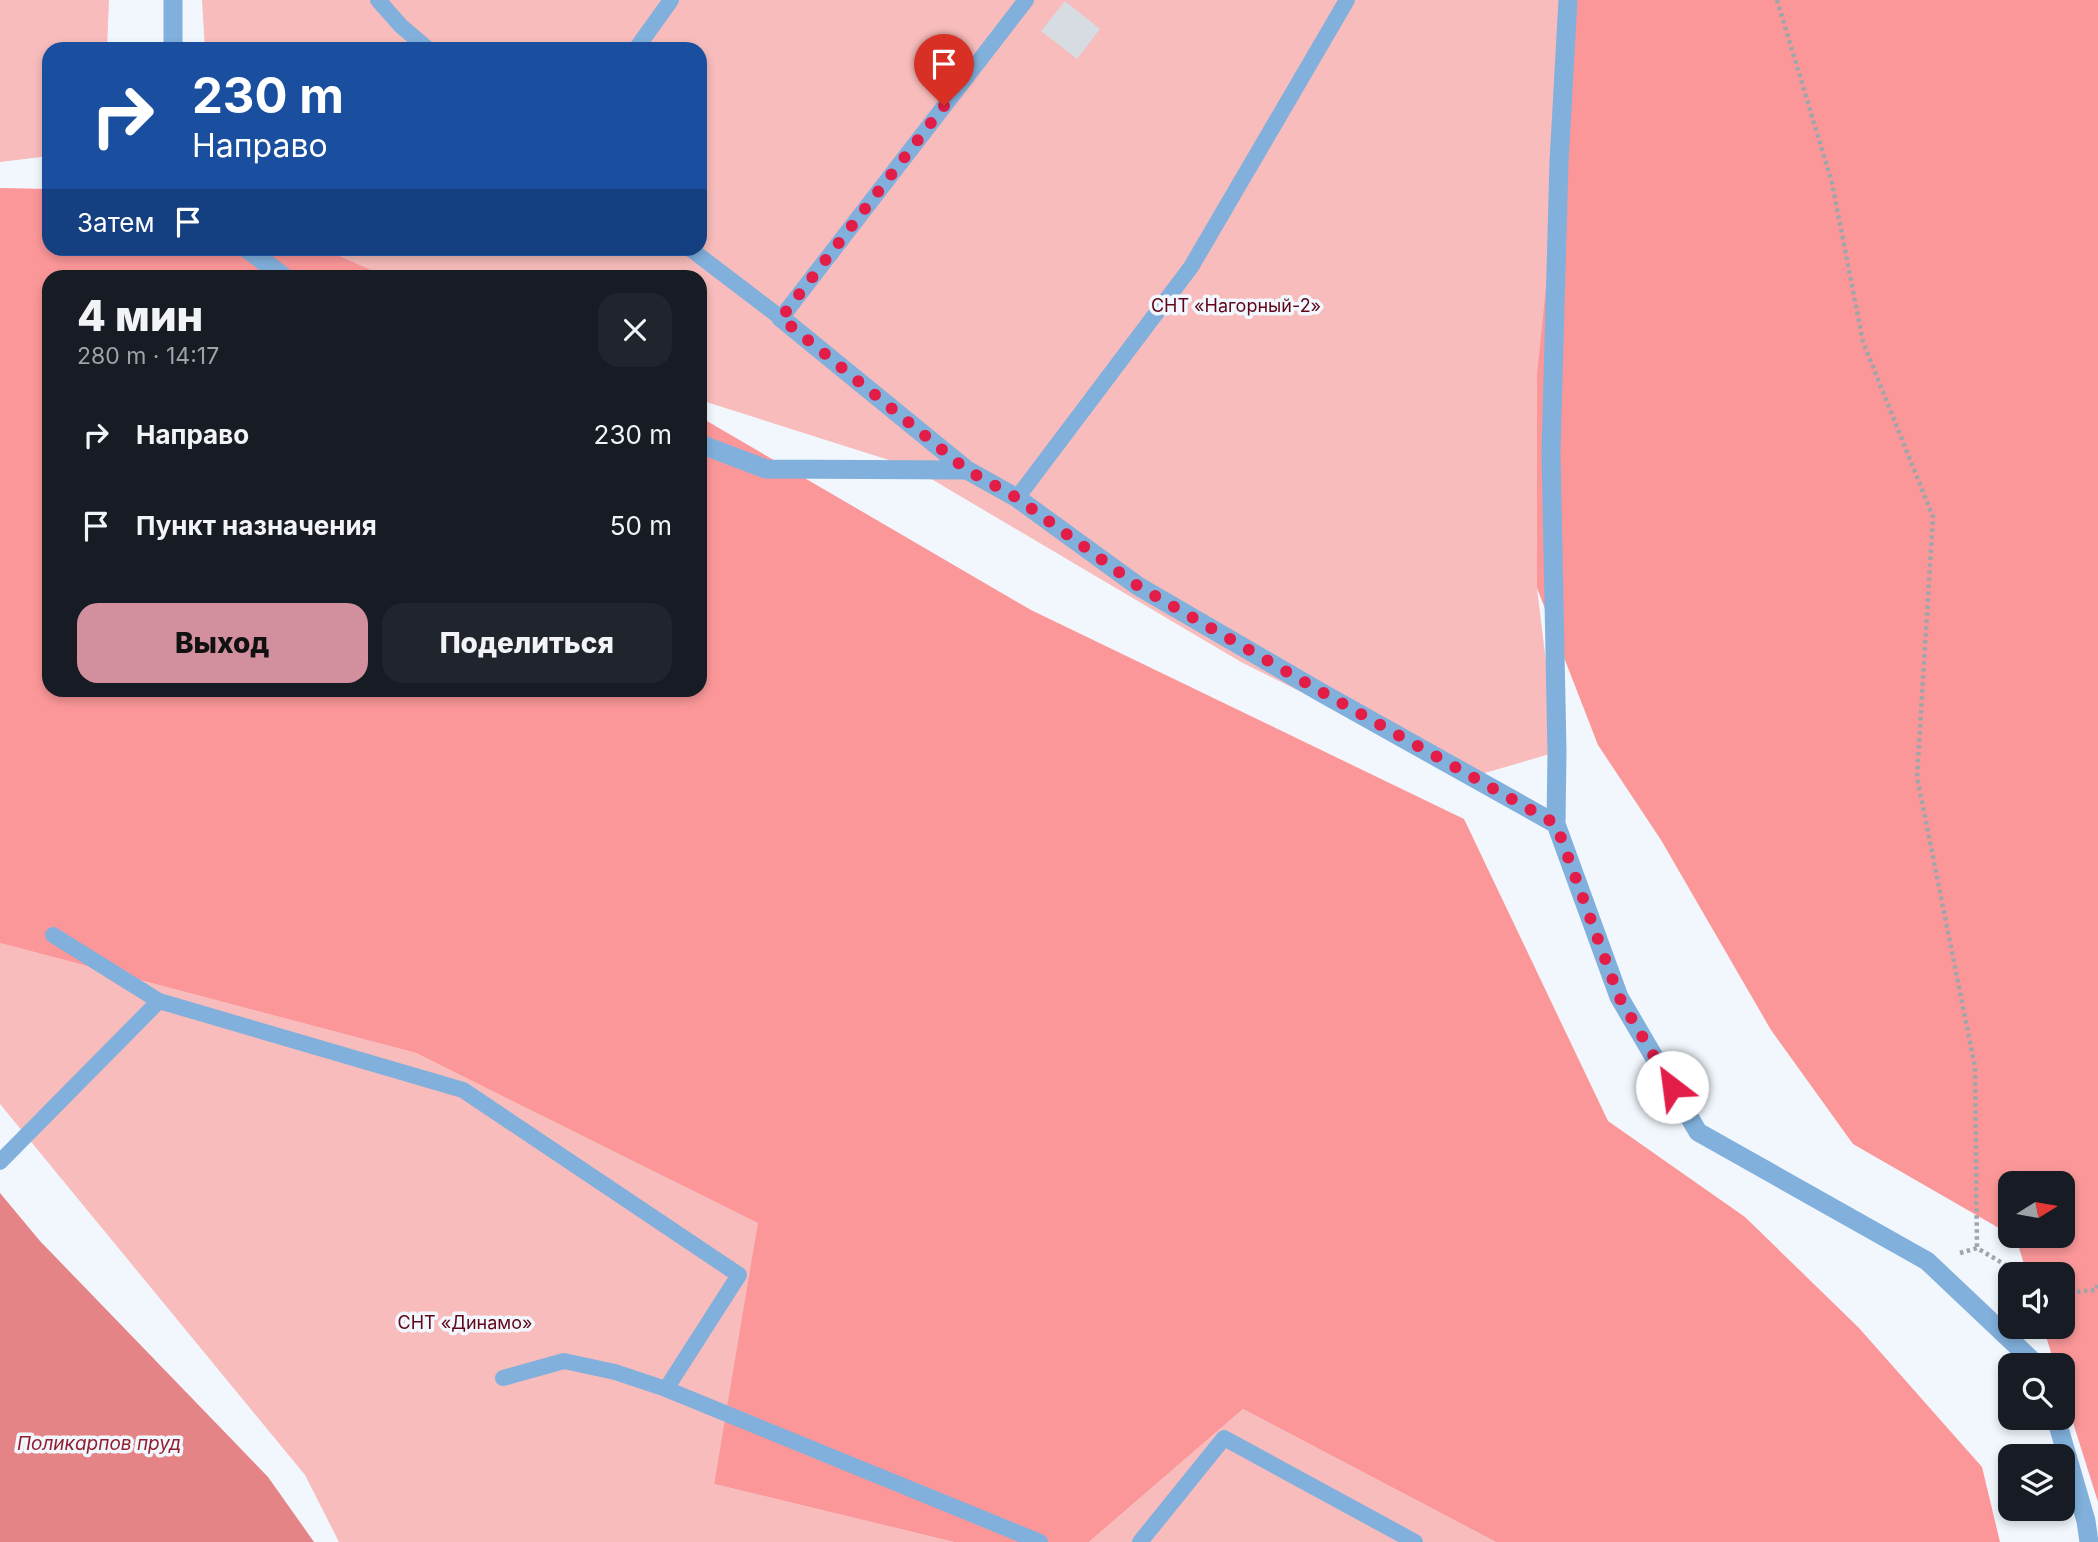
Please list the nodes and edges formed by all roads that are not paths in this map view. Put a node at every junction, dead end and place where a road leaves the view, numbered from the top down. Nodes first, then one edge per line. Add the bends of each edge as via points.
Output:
1 (173, 0) edge
2 (379, 0) edge
3 (671, 0) edge
4 (1026, 0) edge
5 (1347, 0) edge
6 (1568, 0) edge
7 (173, 42) edge
8 (420, 42) edge
9 (641, 42) edge
10 (257, 256) edge
11 (700, 256) edge
12 (275, 270) edge
13 (781, 318) junction
14 (707, 447) edge
15 (967, 470) junction
16 (1017, 498) junction
17 (1556, 824) junction
18 (52, 936) dead end
19 (159, 1001) junction
20 (0, 1162) edge
21 (2025, 1353) edge
22 (503, 1378) dead end
23 (666, 1389) junction
24 (2059, 1430) edge
25 (1040, 1542) edge
26 (1140, 1542) edge
27 (1415, 1542) edge
28 (2090, 1542) edge

1 - 7 street
2 - 8 lane
3 - 9 lane
4 - 13 lane
5 - 16 lane via 1191,267
6 - 17 street via 1551,452
10 - 12 street
11 - 13 lane
13 - 15 street
14 - 15 street via 766,469
15 - 16 street
16 - 17 street via 1138,586
17 - 21 street via 1619,997 1698,1132 1927,1261
18 - 19 lane
19 - 20 lane
19 - 23 lane via 463,1090 739,1275
22 - 23 lane via 564,1361
23 - 25 lane
24 - 28 street
26 - 27 lane via 1224,1438

